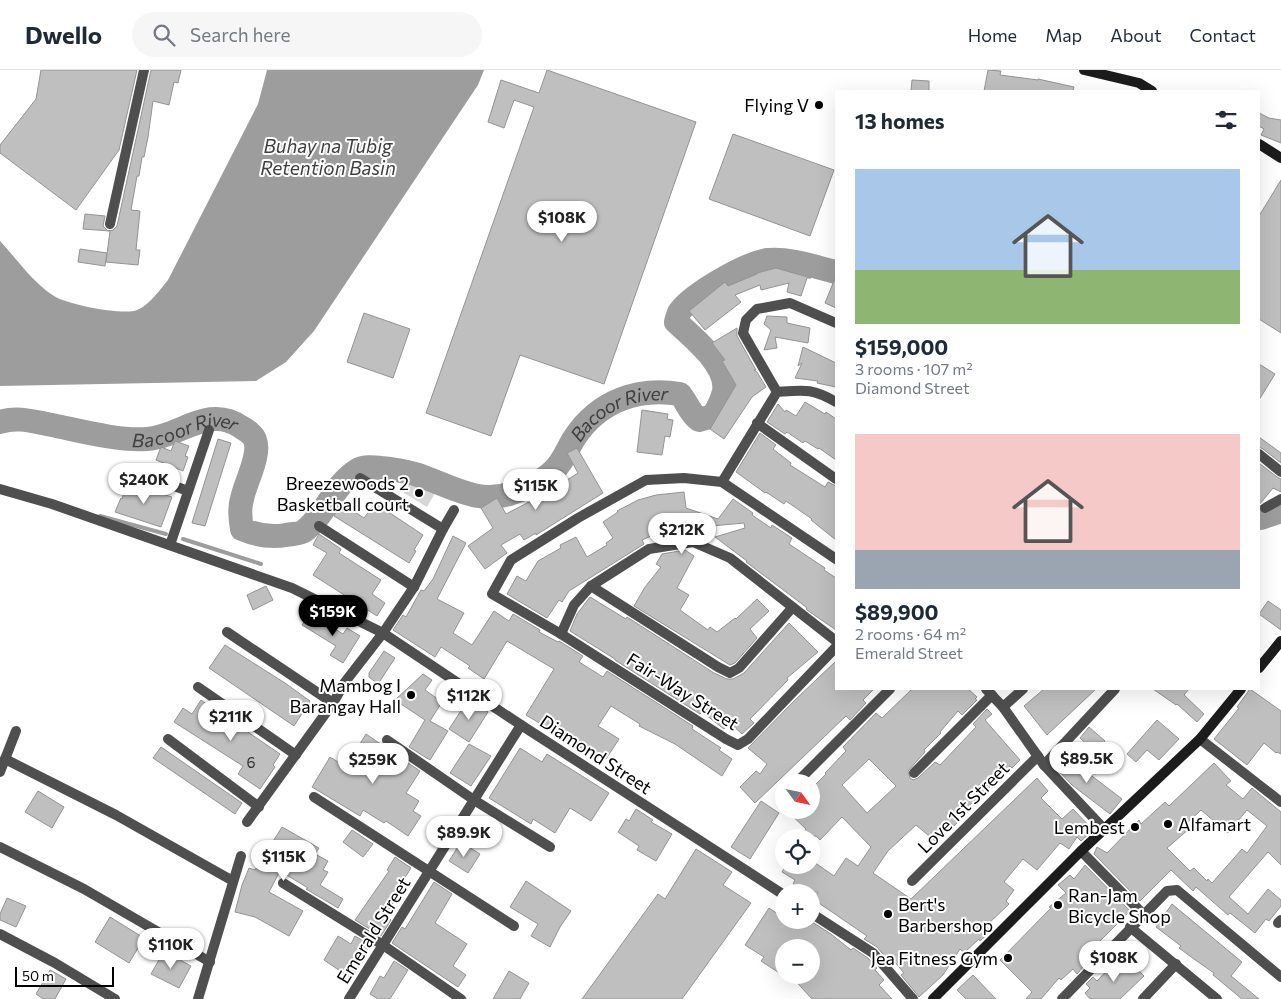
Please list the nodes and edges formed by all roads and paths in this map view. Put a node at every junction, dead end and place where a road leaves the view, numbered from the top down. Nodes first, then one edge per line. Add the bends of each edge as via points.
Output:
1 (144, 70) edge
2 (1084, 70) edge
3 (1150, 90) edge
4 (1260, 145) edge
5 (1281, 158) edge
6 (110, 224) dead end
7 (835, 323) edge
8 (777, 392) junction
9 (835, 401) edge
10 (757, 423) junction
11 (210, 430) dead end
12 (1260, 455) edge
13 (128, 469) dead end
14 (1281, 472) edge
15 (360, 478) dead end
16 (835, 478) edge
17 (722, 482) junction
18 (0, 489) edge
19 (188, 491) junction
20 (1281, 499) edge
21 (1265, 508) dead end
22 (454, 510) dead end
23 (319, 526) dead end
24 (443, 529) junction
25 (170, 545) junction
26 (835, 558) edge
27 (590, 586) junction
28 (414, 587) junction
29 (792, 608) junction
30 (227, 632) dead end
31 (383, 633) junction
32 (561, 634) junction
33 (835, 640) edge
34 (1281, 641) edge
35 (835, 648) edge
36 (1260, 667) edge
37 (198, 687) dead end
38 (889, 690) edge
39 (1022, 690) edge
40 (1114, 690) edge
41 (1240, 690) edge
42 (989, 692) edge
43 (333, 703) junction
44 (1003, 707) junction
45 (521, 725) junction
46 (16, 731) dead end
47 (168, 739) dead end
48 (1200, 739) junction
49 (387, 740) dead end
50 (296, 755) junction
51 (1038, 756) junction
52 (5, 759) junction
53 (1044, 765) junction
54 (0, 772) edge
55 (914, 773) dead end
56 (805, 774) edge
57 (314, 797) dead end
58 (474, 800) junction
59 (1281, 802) edge
60 (259, 806) junction
61 (247, 822) dead end
62 (1104, 829) junction
63 (0, 847) edge
64 (550, 847) dead end
65 (1081, 851) junction
66 (241, 856) dead end
67 (430, 871) junction
68 (233, 881) junction
69 (912, 881) dead end
70 (283, 883) dead end
71 (775, 889) edge
72 (1143, 914) junction
73 (820, 919) edge
74 (514, 926) dead end
75 (1130, 927) junction
76 (0, 934) edge
77 (383, 945) junction
78 (210, 962) junction
79 (1176, 964) junction
80 (1281, 977) edge
81 (115, 999) edge
82 (198, 999) edge
83 (349, 999) edge
84 (461, 999) edge
85 (913, 999) edge
86 (933, 999) edge
87 (1062, 999) edge
88 (1143, 999) edge
89 (1217, 999) edge

1 - 6 street
2 - 3 main road via 1139,83
4 - 5 main road
7 - 8 street via 790,303 757,309 746,320 743,333
8 - 9 street via 804,390 820,393
8 - 10 street
10 - 16 street
10 - 17 street
11 - 19 street
12 - 14 street
13 - 19 street
15 - 24 street
17 - 26 street
17 - 32 street, Fair-Way Street via 684,478 646,480 511,560 492,594
18 - 25 street, Diamond Street
19 - 25 street
20 - 21 street
22 - 24 street
23 - 28 street
24 - 28 street
25 - 31 street, Diamond Street via 292,588
27 - 29 street via 649,549 693,542 730,558
27 - 29 street via 730,673 739,668
27 - 32 street via 574,605
28 - 31 street
29 - 33 street
30 - 43 street
31 - 43 street
31 - 45 street, Diamond Street
32 - 35 street, Fair-Way Street via 738,745 748,739
34 - 36 main road
37 - 50 street
38 - 56 street
39 - 44 street
40 - 53 street
41 - 48 main road
42 - 44 street
42 - 55 street
43 - 50 street
44 - 51 street
45 - 58 street, Emerald Street
45 - 71 street, Diamond Street
46 - 52 street
47 - 60 street
48 - 59 street
48 - 62 main road
49 - 58 street
50 - 60 street
51 - 53 street
51 - 69 street, Love 1st Street
52 - 54 street
52 - 68 street
53 - 62 street
57 - 67 street
58 - 64 street
58 - 67 street, Emerald Street
60 - 61 street
62 - 65 main road
63 - 78 street via 84,889
65 - 72 street
65 - 86 main road
66 - 68 street
67 - 74 street
67 - 77 street, Emerald Street
68 - 78 street
70 - 77 street
72 - 75 street
72 - 80 street via 1167,890 1176,890
73 - 85 street via 873,953
75 - 79 street
75 - 87 street
76 - 81 street
77 - 83 street, Emerald Street
77 - 84 street
78 - 82 street
79 - 88 street
79 - 89 street

